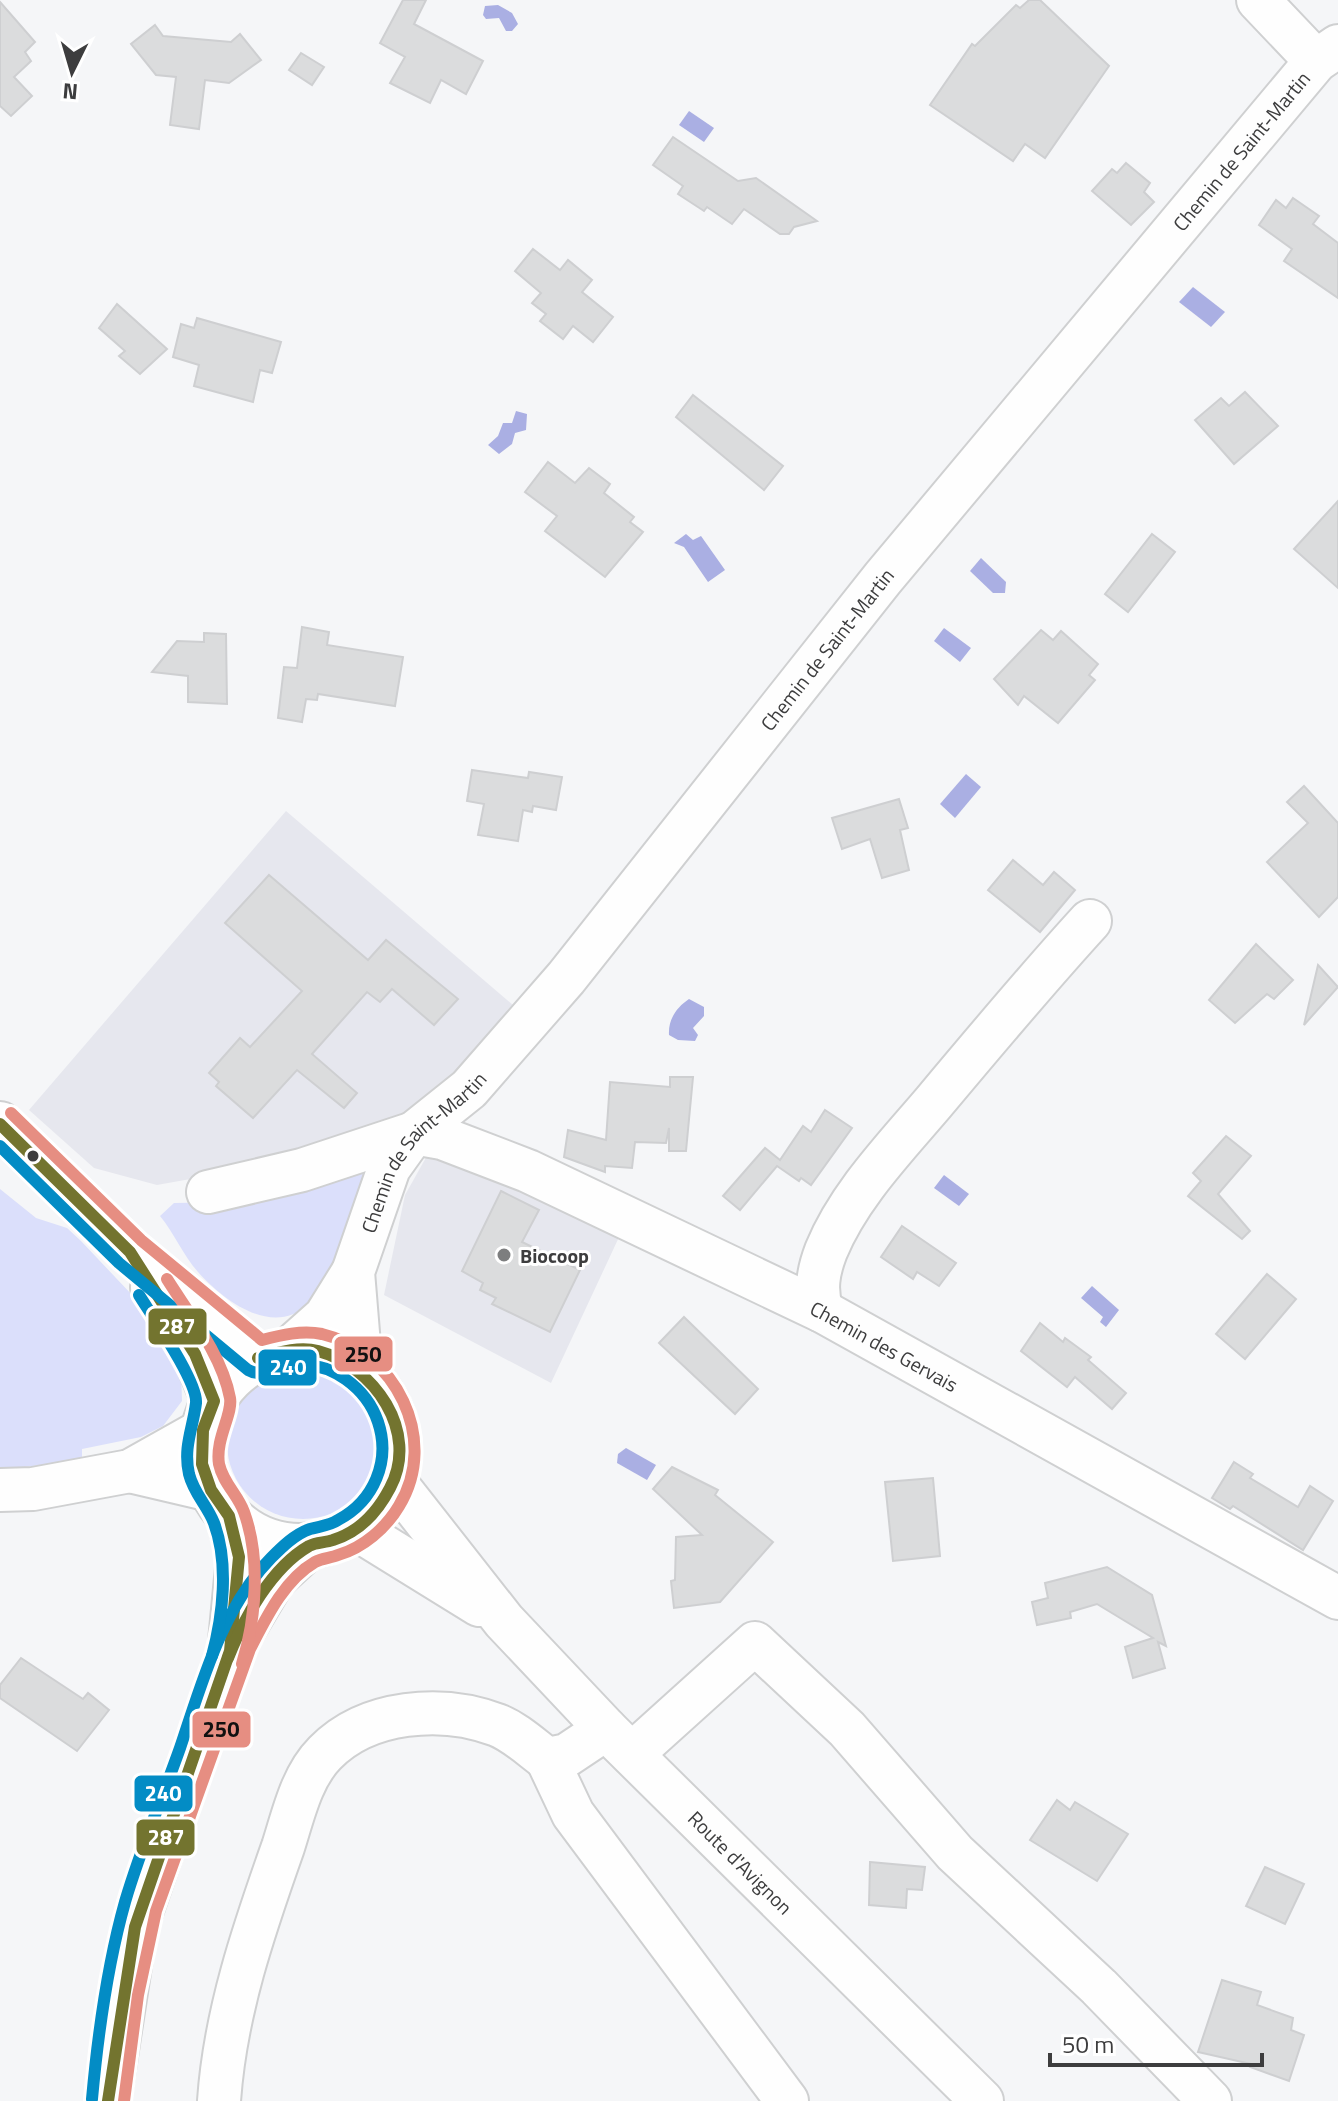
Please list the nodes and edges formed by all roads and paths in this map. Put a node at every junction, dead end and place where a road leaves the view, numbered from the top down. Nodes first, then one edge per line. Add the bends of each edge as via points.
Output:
1 (1258, 0) edge
2 (1327, 53) edge
3 (1090, 921) dead end
4 (0, 1124) edge
5 (414, 1133) junction
6 (208, 1192) dead end
7 (130, 1252) junction
8 (353, 1272) junction
9 (822, 1311) junction
10 (273, 1354) junction
11 (361, 1369) junction
12 (208, 1415) junction
13 (130, 1471) junction
14 (394, 1481) junction
15 (0, 1490) edge
16 (220, 1503) junction
17 (356, 1529) junction
18 (310, 1545) junction
19 (1338, 1598) edge
20 (504, 1621) junction
21 (230, 1651) junction
22 (619, 1741) junction
23 (547, 1759) junction
24 (108, 2101) edge
25 (219, 2101) edge
26 (787, 2101) edge
27 (982, 2101) edge
28 (1210, 2101) edge

1 - 2 street
2 - 5 street, Chemin de Saint-Martin via 883,578 566,978 469,1089
3 - 9 street via 889,1154 847,1211 818,1277
4 - 7 main road
5 - 6 street via 302,1170
5 - 8 street, Chemin de Saint-Martin via 389,1168
5 - 9 street, Chemin des Gervais via 442,1138 528,1171
7 - 10 main road
7 - 12 main road via 195,1354
8 - 10 street, Chemin de Saint-Martin via 325,1317
8 - 11 street, Chemin de Saint-Martin
9 - 19 street, Chemin des Gervais
10 - 11 main road via 316,1350
10 - 12 main road via 233,1376
11 - 14 main road via 382,1392 395,1420 399,1451
12 - 13 street
12 - 16 main road via 202,1464
13 - 15 street
13 - 16 street
14 - 17 main road via 379,1508
14 - 20 street
16 - 18 main road via 267,1540
16 - 21 main road via 239,1557
17 - 18 main road
17 - 20 street
18 - 21 main road via 273,1579
20 - 22 street, Route d'Avignon
21 - 24 main road via 135,1927
22 - 23 street
22 - 27 street, Route d'Avignon
22 - 28 street via 755,1643 847,1729 955,1853 1099,1987
23 - 25 street via 499,1725 436,1712 384,1719 350,1733 324,1754 306,1780 243,1963
23 - 26 street via 573,1814

